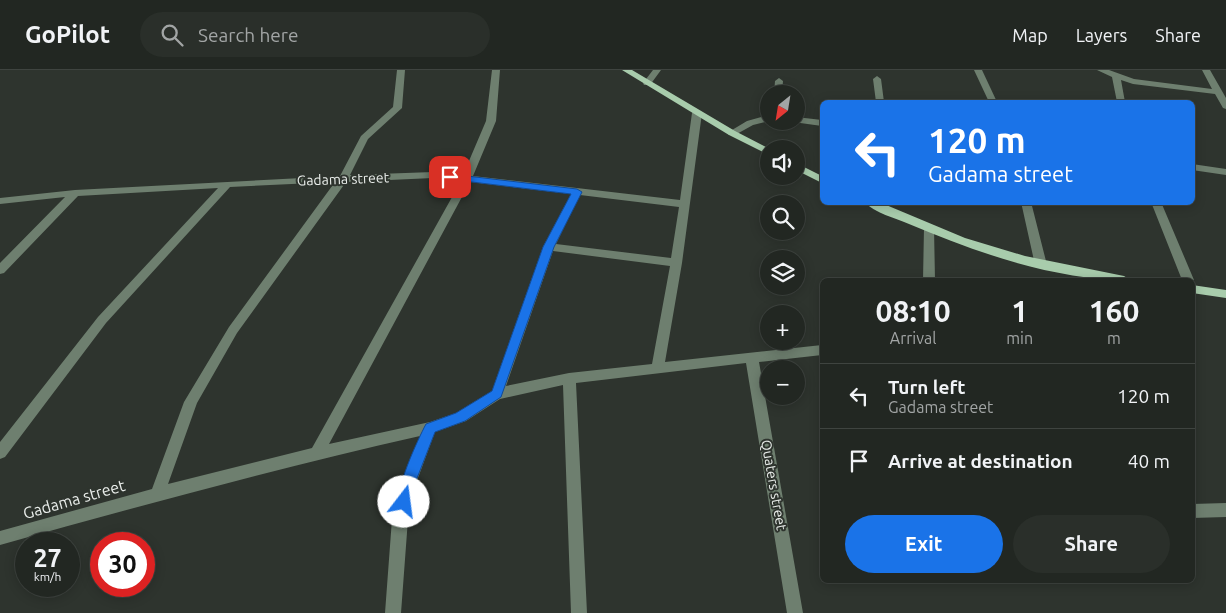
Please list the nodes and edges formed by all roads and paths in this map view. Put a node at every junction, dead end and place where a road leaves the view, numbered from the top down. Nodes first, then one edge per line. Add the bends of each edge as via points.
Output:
1 (401, 70) edge
2 (496, 70) edge
3 (626, 70) edge
4 (657, 70) edge
5 (978, 70) edge
6 (1101, 70) edge
7 (1206, 70) edge
8 (1116, 76) junction
9 (877, 79) dead end
10 (779, 81) dead end
11 (647, 83) junction
12 (779, 85) edge
13 (1220, 90) edge
14 (880, 100) edge
15 (992, 100) edge
16 (1121, 100) edge
17 (1226, 106) edge
18 (697, 113) junction
19 (760, 120) edge
20 (805, 121) edge
21 (820, 123) edge
22 (732, 133) junction
23 (760, 147) edge
24 (1195, 167) edge
25 (805, 171) edge
26 (1226, 172) edge
27 (343, 179) junction
28 (467, 179) junction
29 (820, 179) edge
30 (227, 184) junction
31 (577, 192) junction
32 (75, 193) junction
33 (0, 200) edge
34 (684, 204) junction
35 (878, 205) edge
36 (1027, 205) edge
37 (1157, 205) edge
38 (929, 228) junction
39 (548, 247) junction
40 (676, 263) junction
41 (1040, 266) junction
42 (0, 270) edge
43 (929, 278) edge
44 (1109, 278) edge
45 (1187, 278) edge
46 (1195, 289) edge
47 (1226, 294) edge
48 (820, 350) edge
49 (752, 358) junction
50 (657, 369) junction
51 (568, 378) junction
52 (497, 394) junction
53 (430, 428) junction
54 (0, 453) edge
55 (317, 453) junction
56 (157, 494) junction
57 (1226, 510) edge
58 (1195, 511) edge
59 (0, 538) edge
60 (393, 613) edge
61 (579, 613) edge
62 (795, 613) edge

1 - 27 street via 397,108 364,138
2 - 28 street via 491,122
3 - 11 main road
4 - 11 street
5 - 15 street
6 - 8 street
7 - 13 street
8 - 13 street via 1161,86
8 - 16 street
9 - 14 street
10 - 12 street
11 - 18 main road
13 - 17 street
18 - 22 main road
18 - 34 street
19 - 22 street
20 - 21 street
22 - 23 main road
24 - 26 street
25 - 29 main road
27 - 28 street, Gadama street via 433,175
27 - 30 street, Gadama street
27 - 56 street via 209,368 191,402
28 - 31 street, Gadama street
28 - 55 street
30 - 32 street, Gadama street
30 - 54 street via 102,320
31 - 34 street, Gadama street
31 - 39 street
32 - 33 street, Gadama street
32 - 42 street
34 - 40 street
35 - 38 main road
36 - 41 street
37 - 45 street
38 - 41 main road via 984,250
38 - 43 street
39 - 40 street
39 - 52 street
40 - 50 street
41 - 44 main road
46 - 47 main road
48 - 49 street, Gadama street
49 - 50 street, Gadama street
49 - 62 street, Quaters street
50 - 51 street, Gadama street
51 - 52 street, Gadama street
51 - 61 street
52 - 53 street, Gadama street via 461,417
53 - 55 street, Gadama street
53 - 60 street via 408,486 400,519
55 - 56 street, Gadama street
56 - 59 street, Gadama street
57 - 58 street

